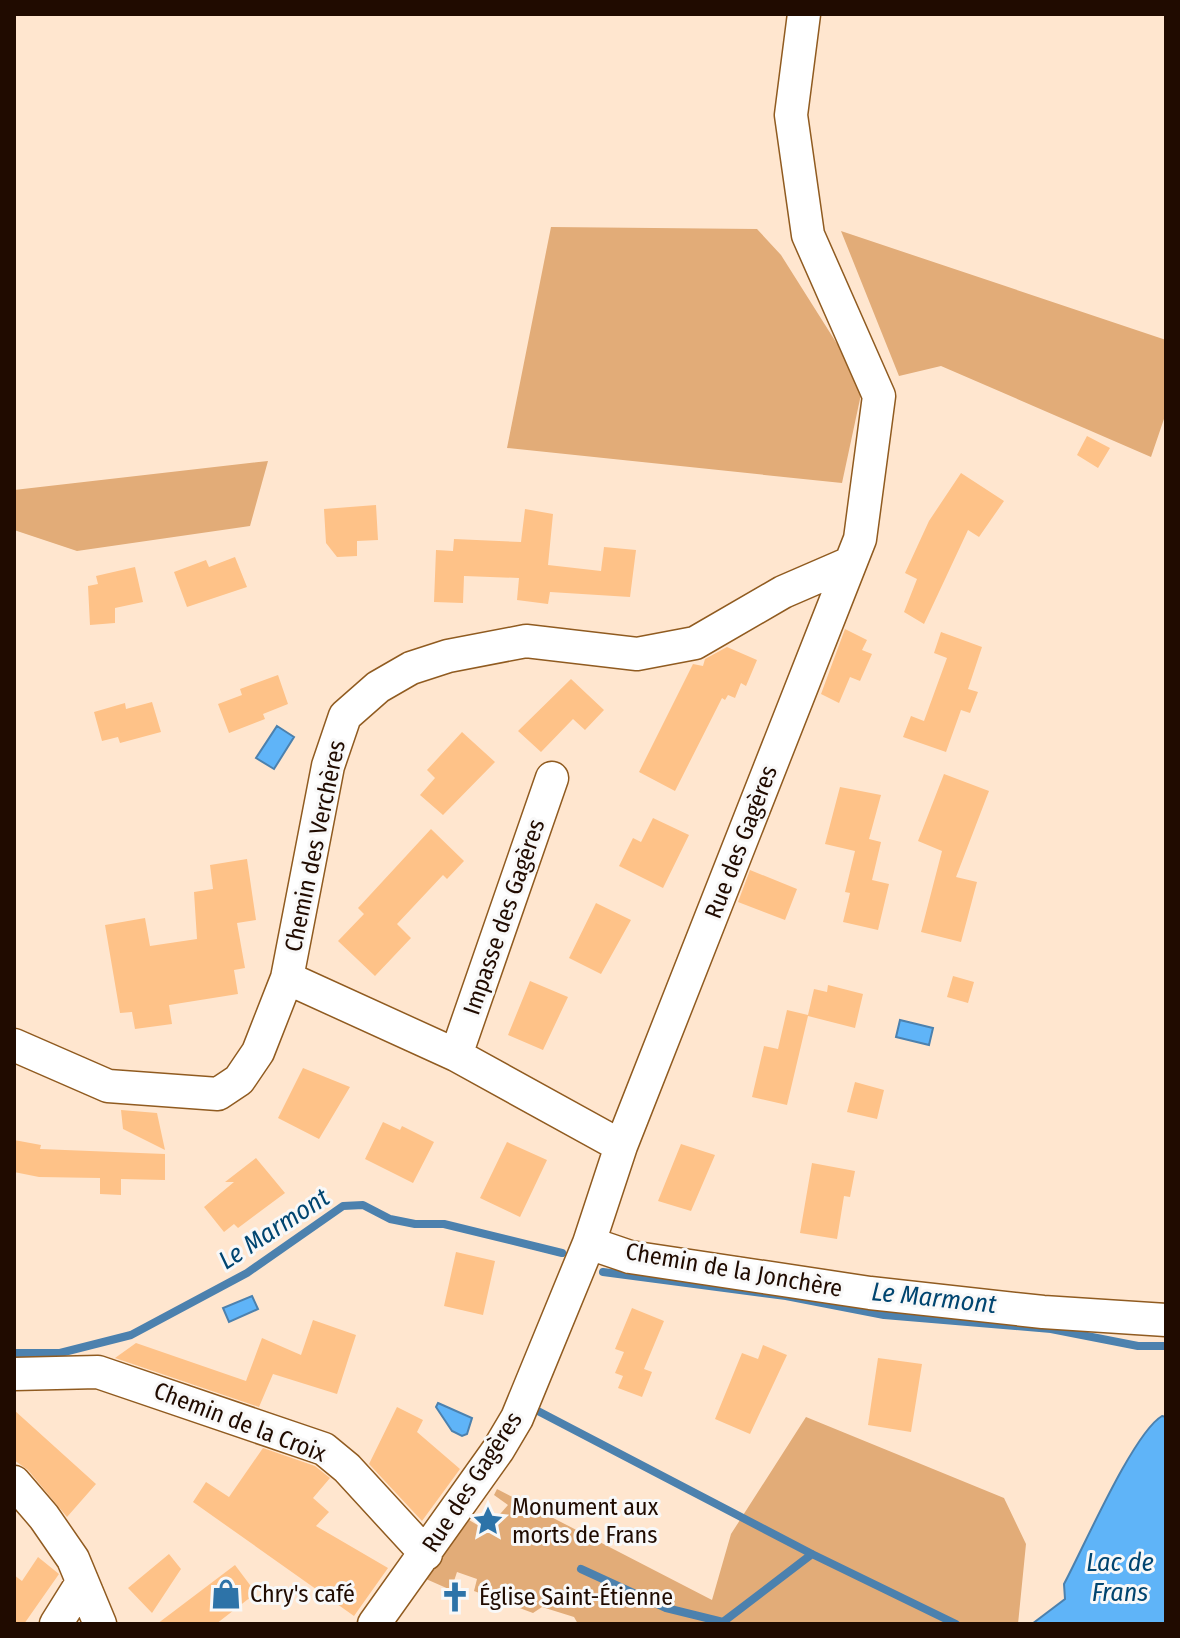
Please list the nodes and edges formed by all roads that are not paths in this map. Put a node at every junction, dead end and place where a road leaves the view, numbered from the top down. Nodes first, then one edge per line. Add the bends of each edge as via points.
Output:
1 (804, 14) edge
2 (850, 563) junction
3 (552, 778) dead end
4 (287, 978) junction
5 (14, 1045) edge
6 (456, 1055) junction
7 (621, 1146) junction
8 (589, 1243) junction
9 (1166, 1320) edge
10 (14, 1374) edge
11 (14, 1482) edge
12 (426, 1554) junction
13 (81, 1584) junction
14 (56, 1624) edge
15 (100, 1624) edge
16 (374, 1624) edge

1 - 2 street, Rue des Gagères via 791,115 808,235 879,396 860,539
2 - 4 street, Chemin des Verchères via 783,592 695,643 637,654 526,641 448,656 411,668 378,687 345,716 328,766
2 - 7 street, Rue des Gagères
3 - 6 street, Impasse des Gagères
4 - 5 street, Chemin des Verchères via 258,1052 239,1080 218,1094 108,1086
4 - 6 street
6 - 7 street
7 - 8 street, Rue des Gagères
8 - 9 street, Chemin de la Jonchère via 630,1257 870,1293
8 - 12 street, Rue des Gagères via 517,1418
10 - 12 street, Chemin de la Croix via 109,1375 324,1449
11 - 13 street via 73,1559
12 - 16 street, Rue des Gagères
13 - 14 street
13 - 15 street

